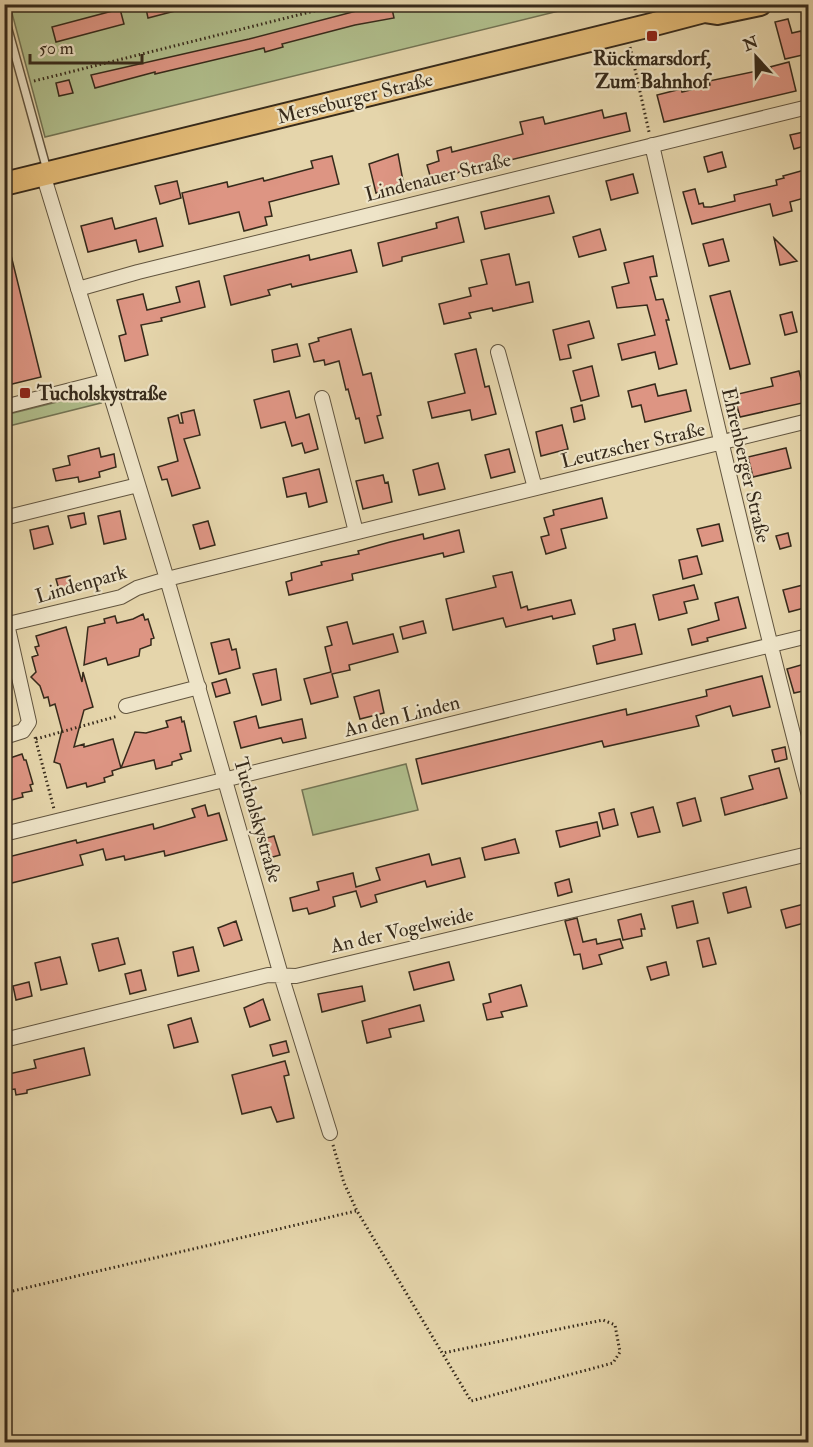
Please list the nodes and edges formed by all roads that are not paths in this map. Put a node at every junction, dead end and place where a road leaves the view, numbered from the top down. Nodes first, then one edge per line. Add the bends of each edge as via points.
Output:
1 (760, 4) edge
2 (710, 8) edge
3 (4, 15) edge
4 (808, 107) edge
5 (652, 145) junction
6 (45, 173) junction
7 (4, 184) edge
8 (78, 289) junction
9 (498, 352) dead end
10 (106, 381) junction
11 (322, 398) dead end
12 (4, 407) edge
13 (808, 421) edge
14 (721, 444) junction
15 (138, 485) junction
16 (535, 488) junction
17 (4, 518) edge
18 (356, 532) junction
19 (167, 579) junction
20 (6, 625) edge
21 (808, 636) edge
22 (770, 645) junction
23 (199, 687) junction
24 (126, 706) road end
25 (4, 737) edge
26 (226, 780) junction
27 (808, 792) edge
28 (4, 834) edge
29 (808, 854) edge
30 (281, 975) junction
31 (4, 1040) edge
32 (330, 1133) road end

1 - 2 main road, Merseburger Straße via 717,13
2 - 6 main road, Merseburger Straße
3 - 6 lane
4 - 5 street, Lindenauer Straße
5 - 8 street, Lindenauer Straße
5 - 14 street, Ehrenberger Straße
6 - 7 main road, Merseburger Straße
6 - 8 street, Tucholskystraße
8 - 10 street, Tucholskystraße
9 - 16 street
10 - 12 street
10 - 15 street, Tucholskystraße
11 - 18 street
13 - 14 street, Leutzscher Straße
14 - 16 street, Leutzscher Straße
14 - 22 street, Ehrenberger Straße
15 - 17 street
15 - 19 street, Tucholskystraße
16 - 18 street, Leutzscher Straße
18 - 19 street, Leutzscher Straße
19 - 20 street, Lindenpark via 121,597
19 - 23 street, Tucholskystraße
20 - 25 street, Lindenpark via 29,722 19,733
21 - 22 street, An den Linden
22 - 26 street, An den Linden
22 - 27 street, Ehrenberger Straße
23 - 24 street
23 - 26 street, Tucholskystraße
26 - 28 street, An den Linden
26 - 30 street, Tucholskystraße
29 - 30 street, An der Vogelweide via 296,976
30 - 31 street, An der Vogelweide
30 - 32 street, Tucholskystraße

